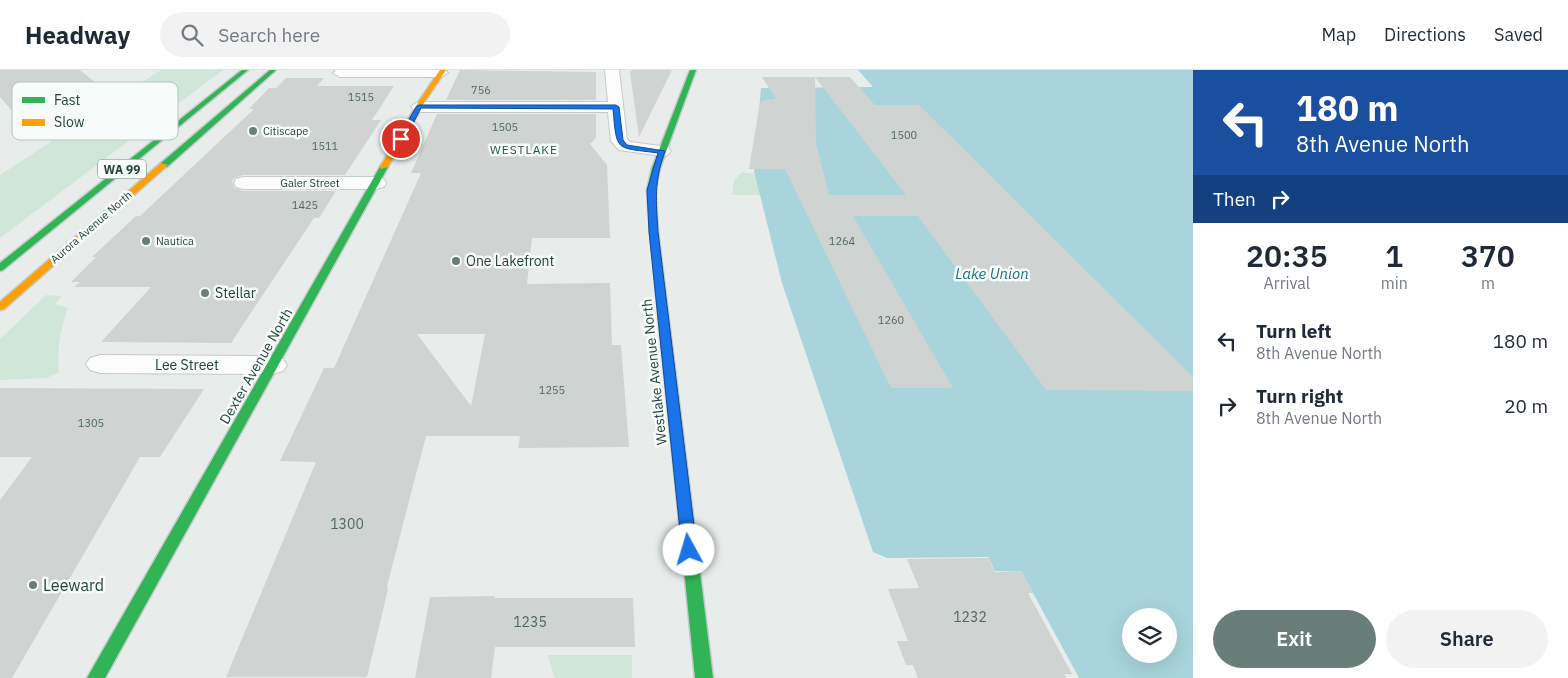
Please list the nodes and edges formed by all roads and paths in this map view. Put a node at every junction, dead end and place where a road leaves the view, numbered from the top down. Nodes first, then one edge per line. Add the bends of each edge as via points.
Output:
1 (245, 70) edge
2 (273, 70) edge
3 (612, 70) edge
4 (693, 70) edge
5 (442, 72) edge
6 (340, 73) dead end
7 (419, 107) junction
8 (616, 107) junction
9 (178, 124) edge
10 (158, 140) edge
11 (662, 151) junction
12 (243, 182) dead end
13 (377, 183) junction
14 (0, 268) edge
15 (0, 307) edge
16 (100, 364) dead end
17 (273, 365) junction
18 (96, 678) edge
19 (704, 678) edge

1 - 9 main road, Aurora Avenue North / WA 99
2 - 15 main road, Aurora Avenue North / WA 99
3 - 8 street
4 - 11 main road, Westlake Avenue North
5 - 6 street
5 - 7 main road, Dexter Avenue North
7 - 8 street
7 - 13 main road, Dexter Avenue North
8 - 11 street via 620,141 625,146
10 - 14 main road, Aurora Avenue North / WA 99
11 - 19 main road, Westlake Avenue North via 651,190 654,232
12 - 13 street, Galer Street
13 - 17 main road, Dexter Avenue North
16 - 17 street, Lee Street
17 - 18 main road, Dexter Avenue North

